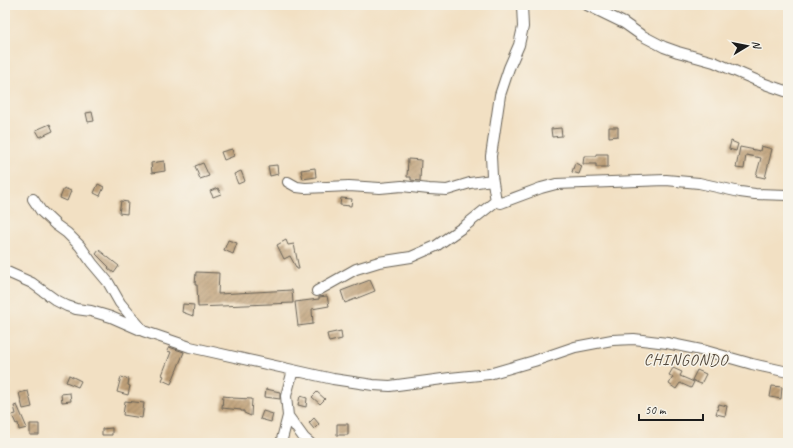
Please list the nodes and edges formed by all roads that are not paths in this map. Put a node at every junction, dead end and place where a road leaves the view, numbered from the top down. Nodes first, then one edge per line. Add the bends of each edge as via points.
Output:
1 (522, 5) edge
2 (587, 5) edge
3 (788, 92) edge
4 (492, 180) junction
5 (288, 182) dead end
6 (788, 195) edge
7 (33, 199) dead end
8 (496, 201) junction
9 (5, 271) edge
10 (317, 291) dead end
11 (143, 331) junction
12 (293, 370) junction
13 (788, 372) edge
14 (288, 416) junction
15 (281, 443) edge
16 (310, 443) edge

1 - 4 street via 523,26 519,45 500,95 491,156
2 - 3 street via 664,47 714,62
4 - 5 street via 447,190 402,186 305,188
4 - 8 street
6 - 8 street via 755,194 699,183 651,180 556,184 501,203
7 - 11 street via 41,211 80,246
8 - 10 street via 436,246 411,257 356,269
9 - 11 street via 67,306 111,317
11 - 12 street via 190,347
12 - 13 street via 333,379 390,386 489,374 575,347 634,339 706,351
12 - 14 street via 286,396
14 - 15 street
14 - 16 street

